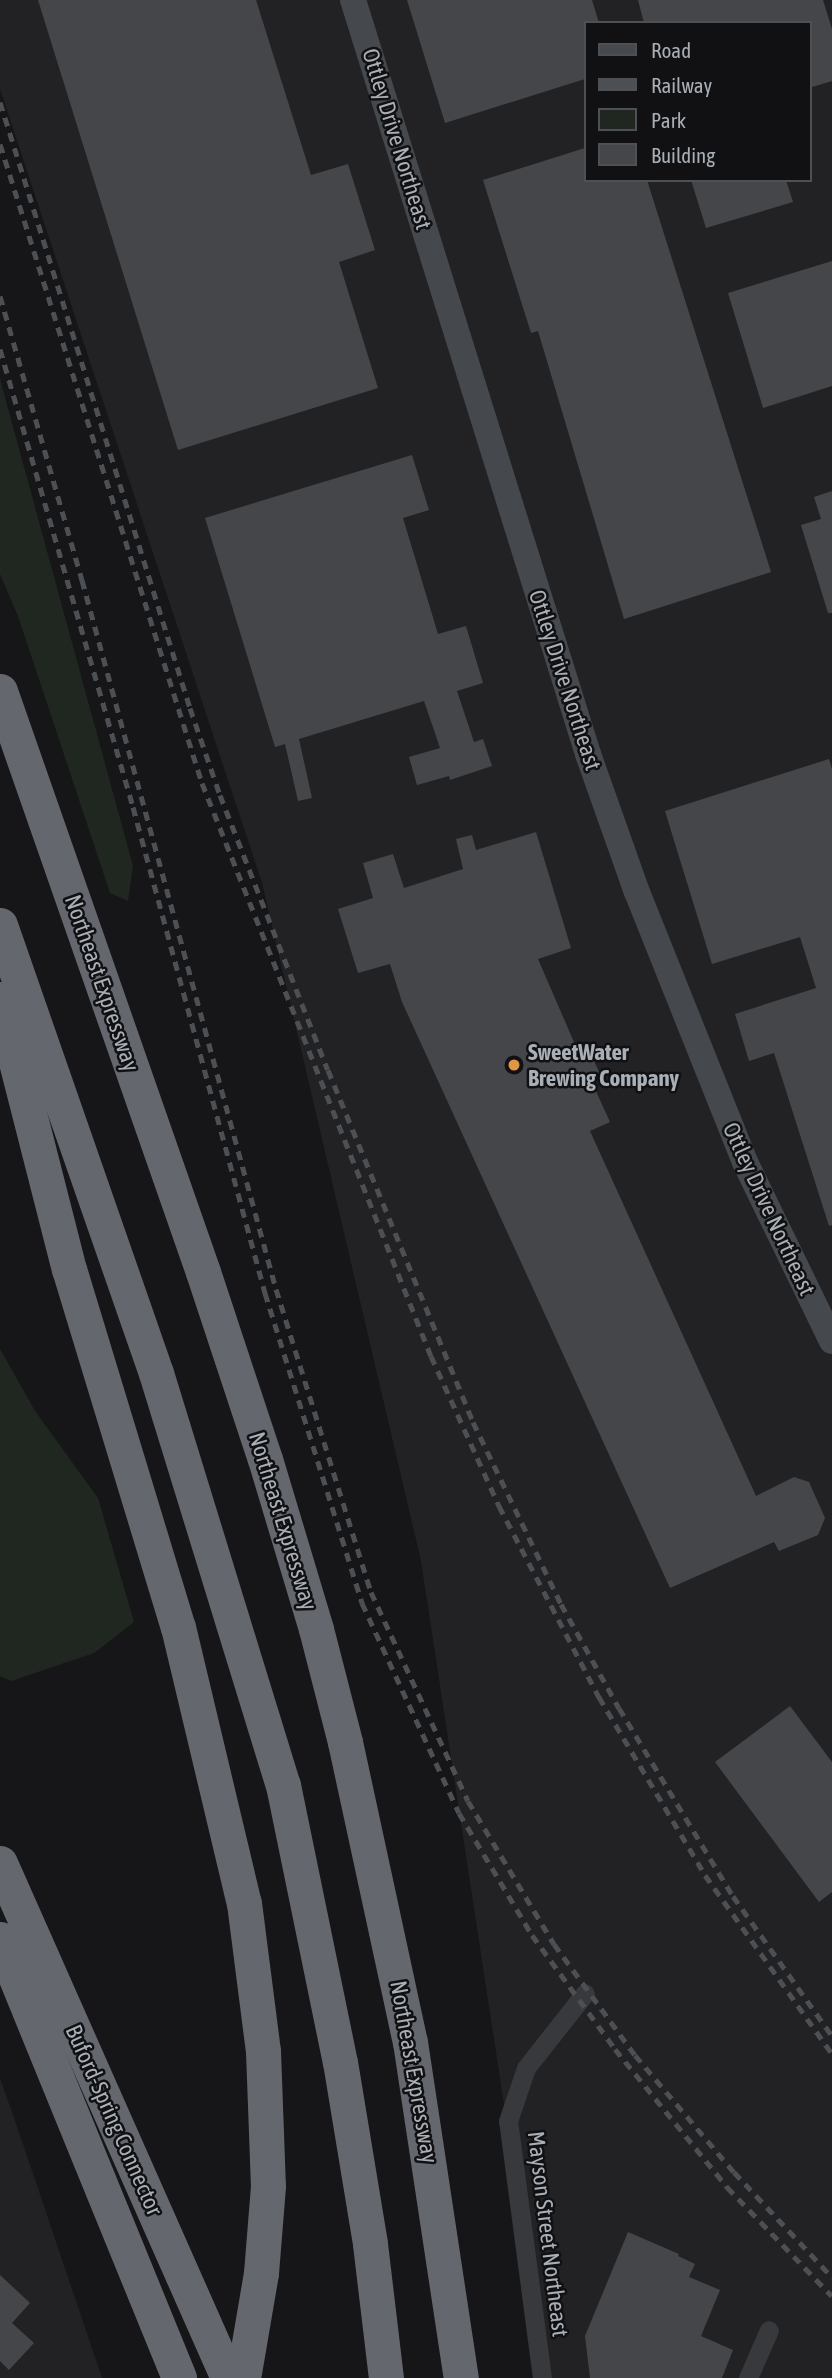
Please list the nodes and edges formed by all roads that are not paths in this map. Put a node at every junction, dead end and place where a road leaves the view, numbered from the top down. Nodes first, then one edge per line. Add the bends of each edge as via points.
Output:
1 (353, 0) edge
2 (0, 691) edge
3 (0, 925) edge
4 (0, 999) edge
5 (832, 1340) edge
6 (0, 1863) edge
7 (0, 1939) edge
8 (584, 1993) dead end
9 (769, 2330) dead end
10 (179, 2378) edge
11 (228, 2378) edge
12 (243, 2378) edge
13 (386, 2378) edge
14 (461, 2378) edge
15 (542, 2378) edge
16 (748, 2378) edge

1 - 5 street, Ottley Drive Northeast via 584,742 632,879 740,1151
2 - 14 highway, Northeast Expressway via 236,1371 316,1629 410,2042
3 - 13 highway via 156,1373 283,1786 340,2062
4 - 12 highway via 69,1269 178,1627 244,1903 263,2051 268,2186 261,2273
6 - 11 highway, Buford-Spring Connector
7 - 10 highway, Buford-Spring Connector
8 - 15 street, Mayson Street Northeast via 526,2068 508,2121
9 - 16 street

